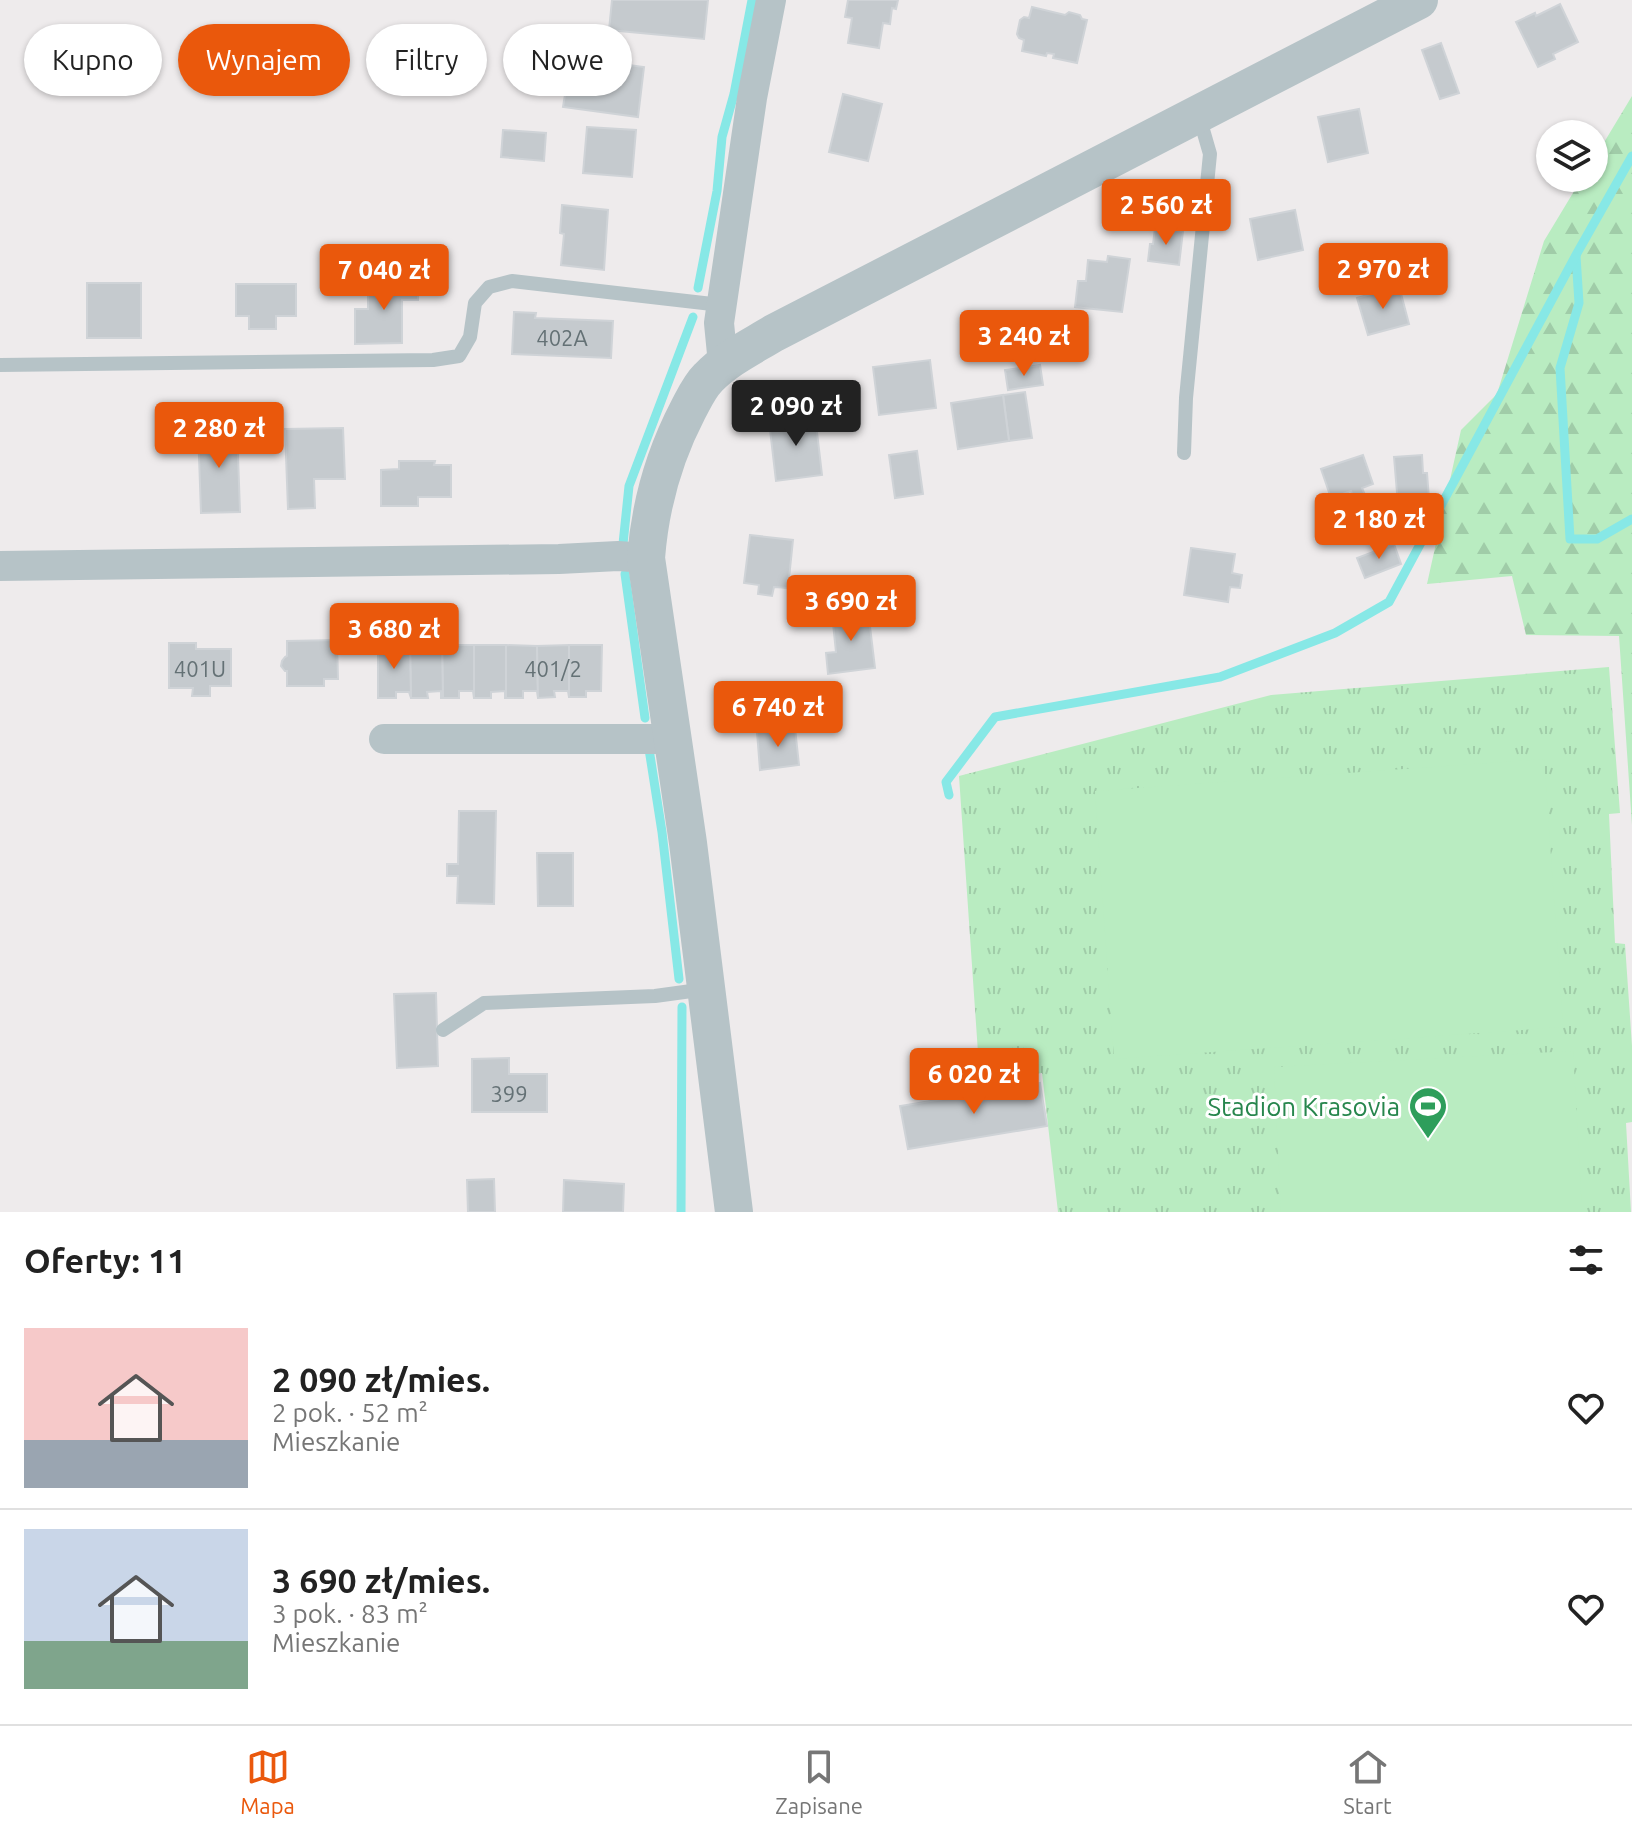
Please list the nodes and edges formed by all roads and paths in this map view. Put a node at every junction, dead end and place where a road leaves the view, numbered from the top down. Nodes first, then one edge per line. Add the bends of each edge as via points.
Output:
1 (771, 0) edge
2 (1419, 0) edge
3 (1199, 115) junction
4 (721, 305) junction
5 (723, 364) junction
6 (0, 365) edge
7 (1184, 453) dead end
8 (646, 558) junction
9 (0, 566) edge
10 (384, 739) dead end
11 (673, 739) junction
12 (706, 989) junction
13 (443, 1030) dead end
14 (734, 1212) edge

1 - 4 street
2 - 3 street
3 - 5 street via 826,305
3 - 7 lane via 1210,154
4 - 5 street
4 - 6 lane via 512,281 489,287 475,303 470,337 459,356
5 - 8 street via 705,381 673,439 648,527
8 - 9 street
8 - 11 street
10 - 11 street
11 - 12 street
12 - 13 lane via 484,1003
12 - 14 street

